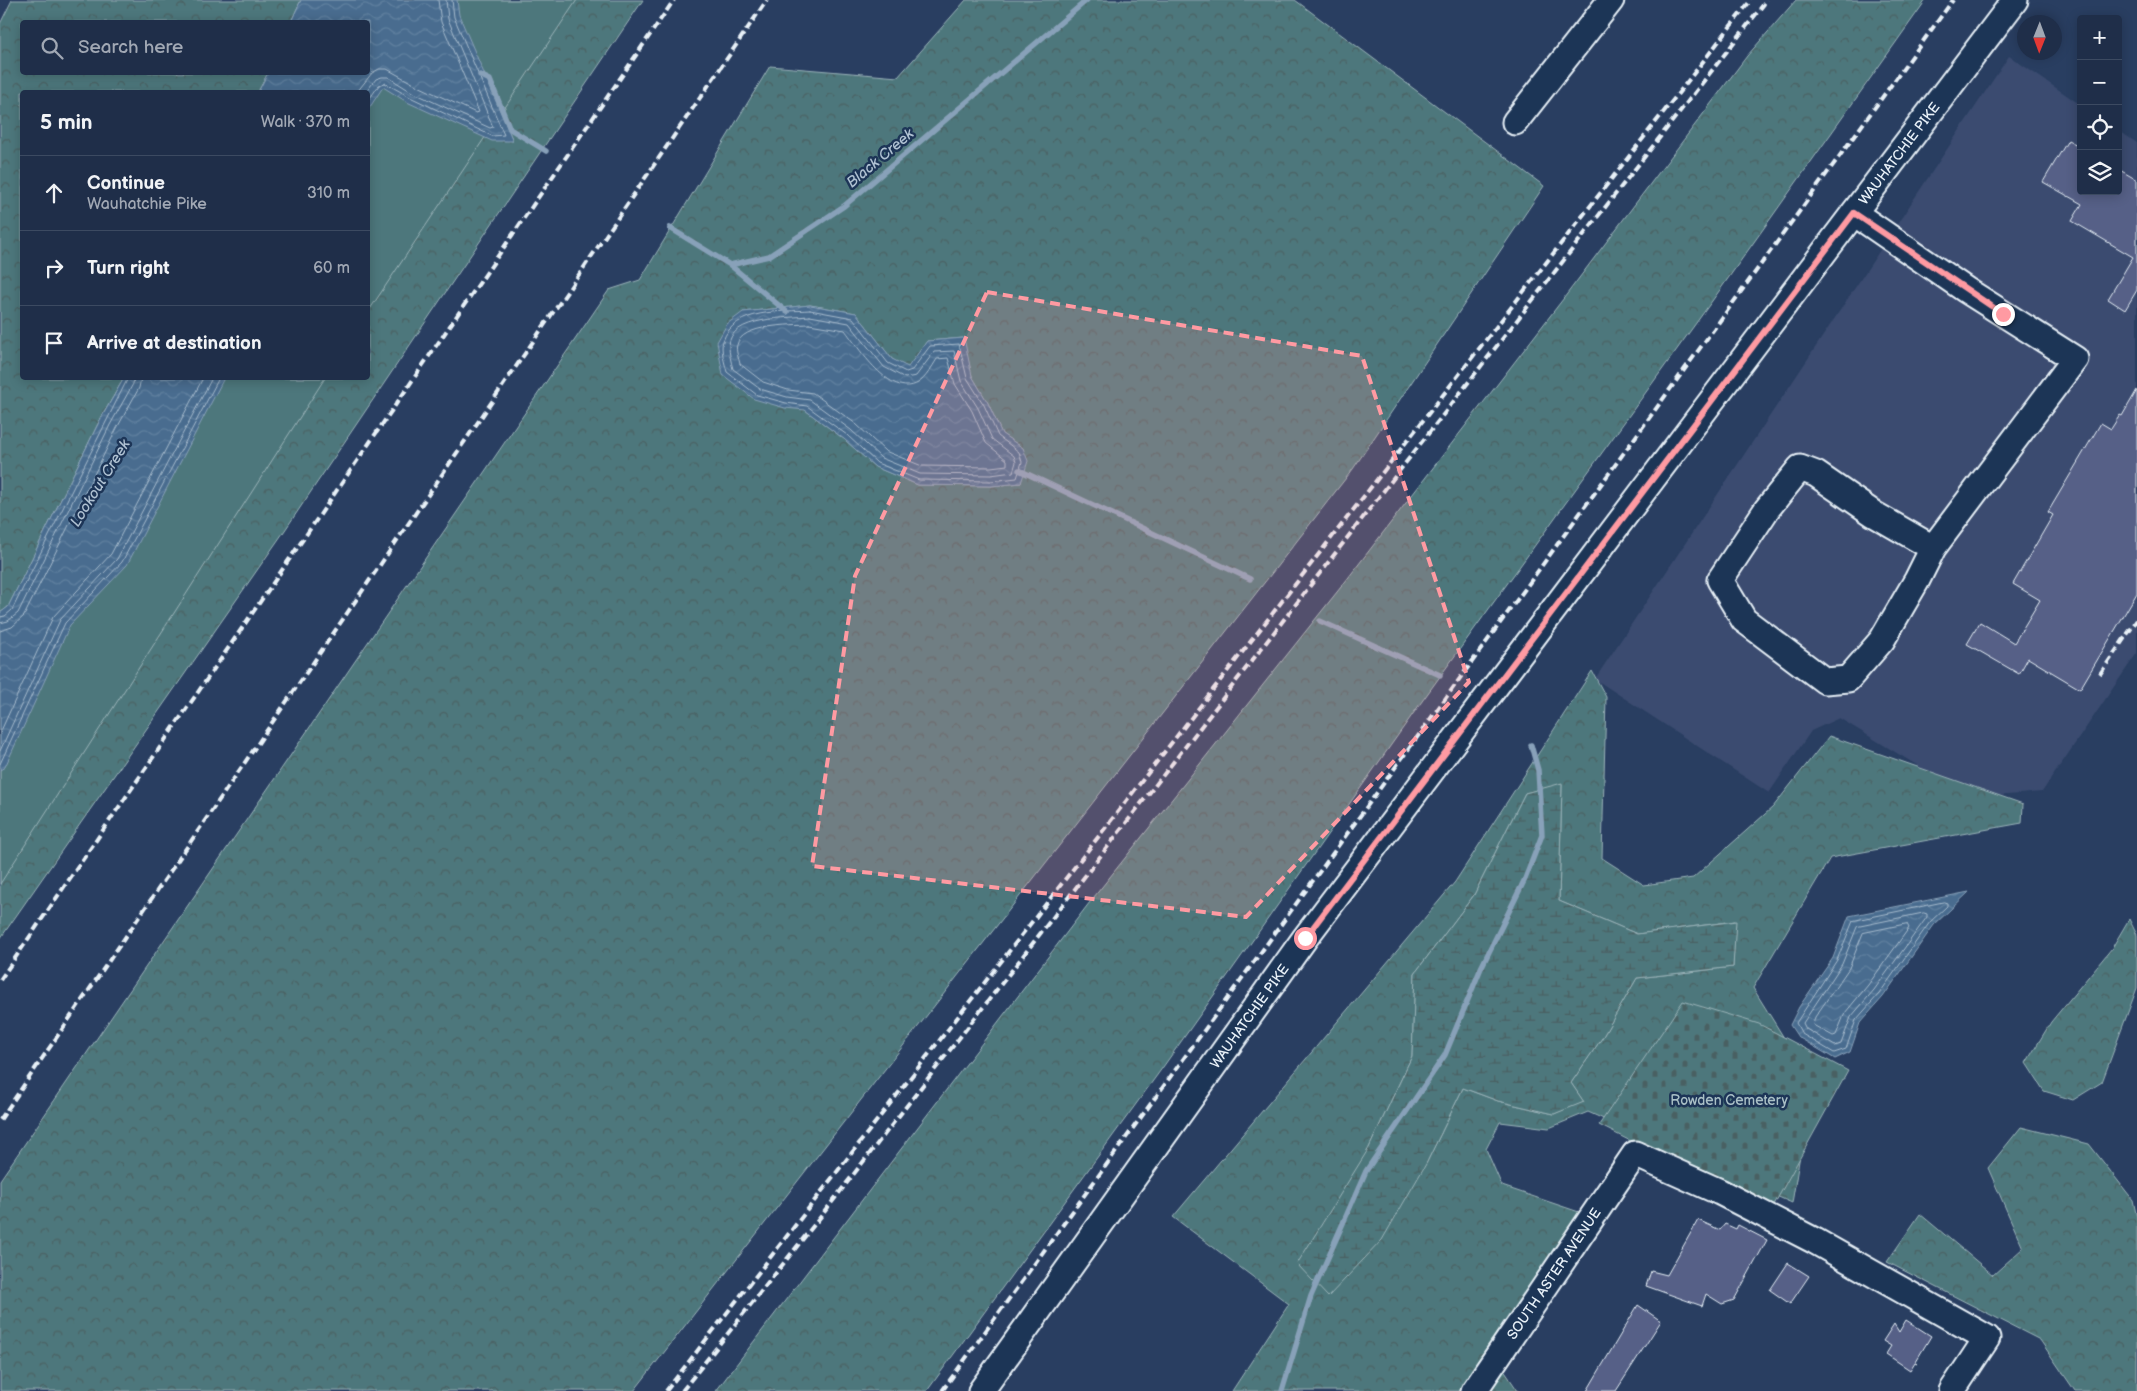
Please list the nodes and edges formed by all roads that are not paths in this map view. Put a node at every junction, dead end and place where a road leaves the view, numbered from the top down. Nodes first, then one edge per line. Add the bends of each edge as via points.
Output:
1 (1611, 0) edge
2 (2015, 0) edge
3 (1515, 122) dead end
4 (1854, 213) junction
5 (1933, 548) junction
6 (981, 1391) edge
7 (1474, 1391) edge
8 (1952, 1391) edge

1 - 3 street
2 - 4 street, WAUHATCHIE PIKE
4 - 5 street via 1966,290 2075,358
4 - 6 street, WAUHATCHIE PIKE via 1305,938
5 - 5 street via 1874,514 1816,474 1800,468 1767,509 1720,580 1744,620 1825,681 1848,678 1882,640
7 - 8 street, SOUTH ASTER AVENUE via 1635,1154 1720,1192 1815,1241 1987,1338

